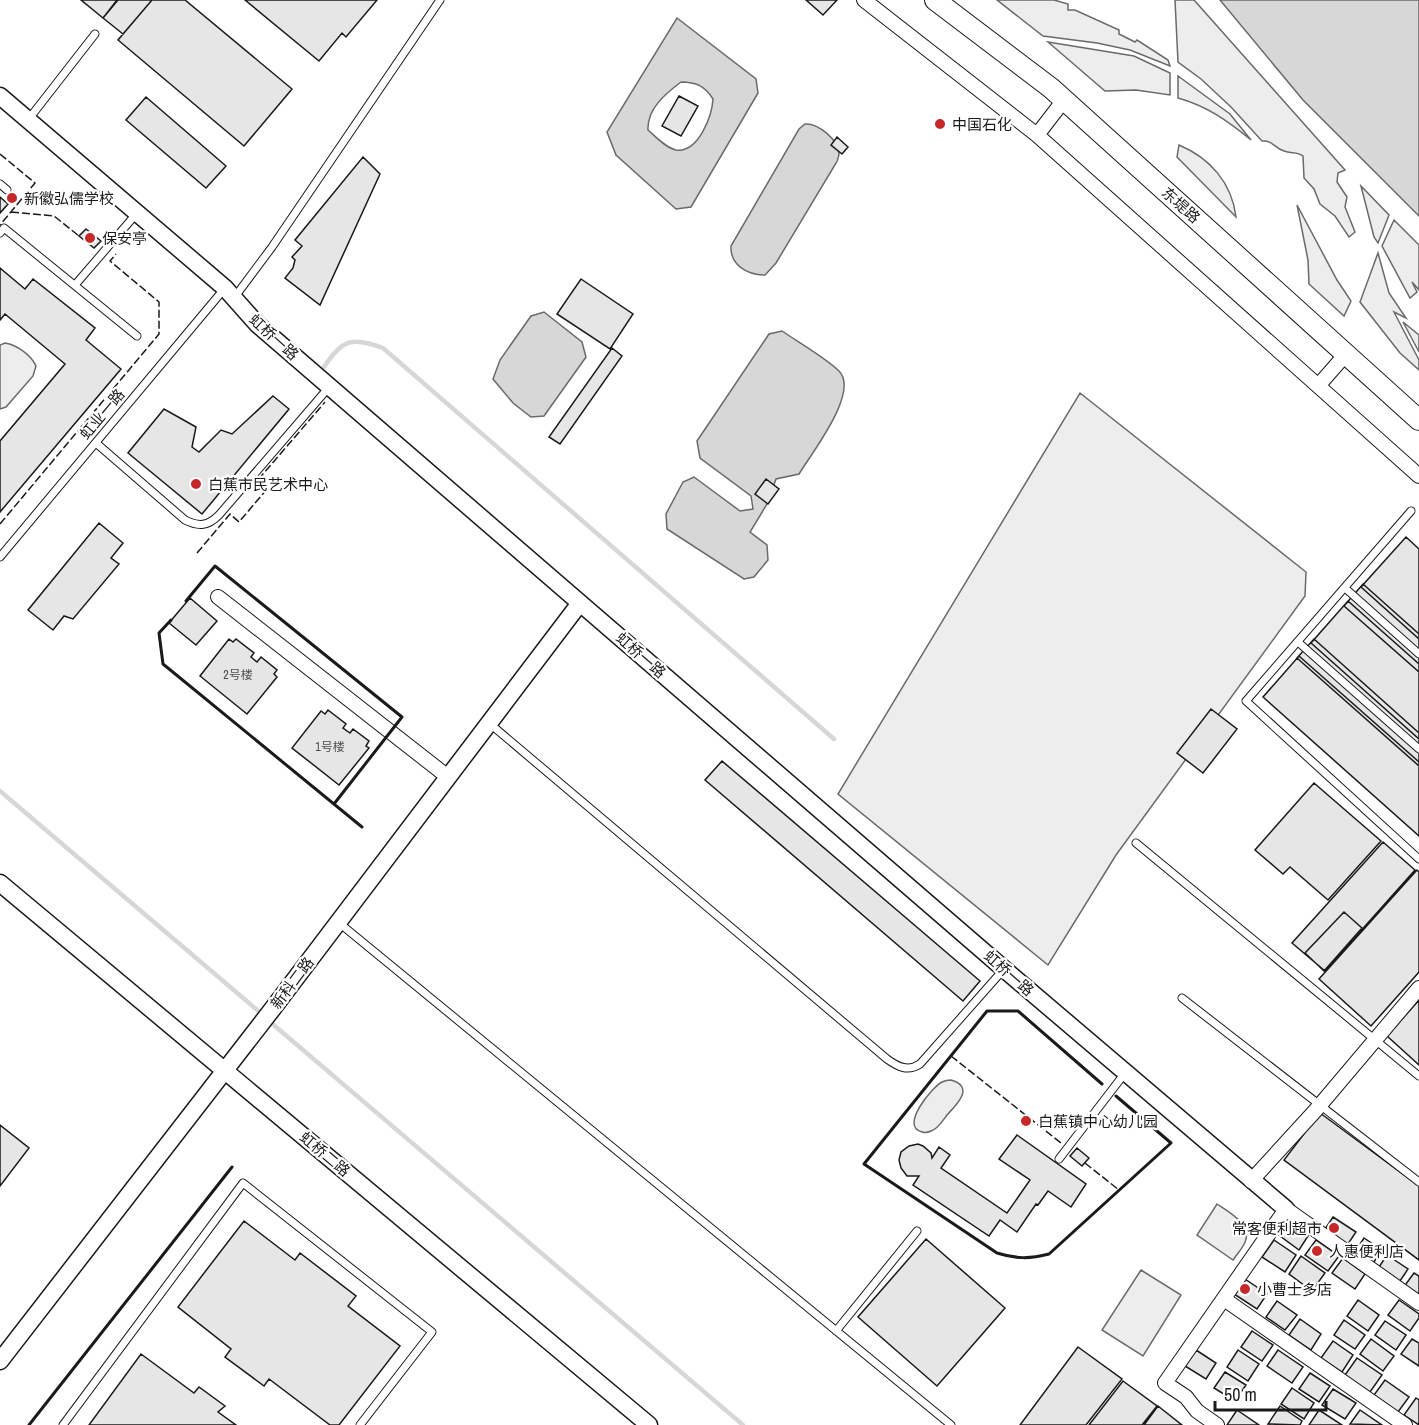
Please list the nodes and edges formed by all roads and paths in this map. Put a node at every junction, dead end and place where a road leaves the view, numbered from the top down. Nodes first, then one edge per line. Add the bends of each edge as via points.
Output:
1 (440, 0) edge
2 (864, 0) edge
3 (935, 0) edge
4 (95, 34) dead end
5 (0, 96) edge
6 (1064, 100) junction
7 (28, 120) junction
8 (1037, 135) junction
9 (0, 184) edge
10 (7, 190) dead end
11 (137, 213) junction
12 (0, 233) edge
13 (75, 285) junction
14 (229, 293) junction
15 (137, 336) dead end
16 (1346, 354) junction
17 (330, 386) junction
18 (1318, 386) junction
19 (1419, 420) edge
20 (96, 443) junction
21 (1419, 476) edge
22 (1411, 511) dead end
23 (0, 557) edge
24 (1345, 588) junction
25 (218, 597) dead end
26 (580, 603) junction
27 (1298, 642) junction
28 (1419, 654) edge
29 (489, 723) junction
30 (1419, 749) edge
31 (448, 777) junction
32 (1136, 843) dead end
33 (1419, 859) edge
34 (0, 884) edge
35 (338, 922) junction
36 (1004, 969) junction
37 (1419, 988) edge
38 (1182, 998) dead end
39 (1374, 1041) junction
40 (224, 1070) junction
41 (1125, 1073) junction
42 (1419, 1076) edge
43 (1320, 1105) junction
44 (1059, 1159) dead end
45 (1251, 1181) junction
46 (1419, 1182) edge
47 (1286, 1209) junction
48 (917, 1231) dead end
49 (1224, 1299) junction
50 (1419, 1303) edge
51 (836, 1331) junction
52 (0, 1361) edge
53 (63, 1425) edge
54 (360, 1425) edge
55 (649, 1425) edge
56 (951, 1425) edge
57 (1217, 1425) edge
58 (1405, 1425) edge

1 - 14 lane, 虹业一路 via 272,247
2 - 8 street
3 - 6 main road, 东堤路
4 - 7 lane
5 - 7 street, 虹桥一路
6 - 8 street
6 - 16 main road, 东堤路
7 - 11 street, 虹桥一路
8 - 18 street
9 - 10 lane
11 - 13 lane
11 - 14 street, 虹桥一路
12 - 13 lane via 4,228
13 - 15 lane
14 - 17 street, 虹桥一路 via 257,324
14 - 20 lane, 虹业一路
16 - 18 street
16 - 19 main road, 东堤路
17 - 20 lane via 207,524 185,520
17 - 26 street, 虹桥一路
18 - 21 street
20 - 23 lane, 虹业一路
22 - 24 lane
24 - 27 lane
24 - 28 lane
25 - 31 street
26 - 29 street, 新科二路
26 - 36 street, 虹桥一路
27 - 30 lane
27 - 33 lane via 1246,701
29 - 31 street, 新科二路
29 - 36 lane via 898,1066 920,1064
31 - 35 street, 新科二路
32 - 39 lane
34 - 40 street, 虹桥二路
35 - 40 street, 新科二路
35 - 51 lane
36 - 41 street, 虹桥一路
37 - 39 street
38 - 43 lane
39 - 42 lane
39 - 43 street
40 - 52 street, 新科二路
40 - 55 street, 虹桥二路
41 - 44 lane
41 - 45 street, 虹桥一路
43 - 45 street
43 - 46 lane
45 - 47 street, 虹桥一路
47 - 49 street
47 - 50 street
48 - 51 lane
49 - 57 street via 1165,1383
49 - 58 street
51 - 56 lane
53 - 54 lane via 243,1183 432,1332

